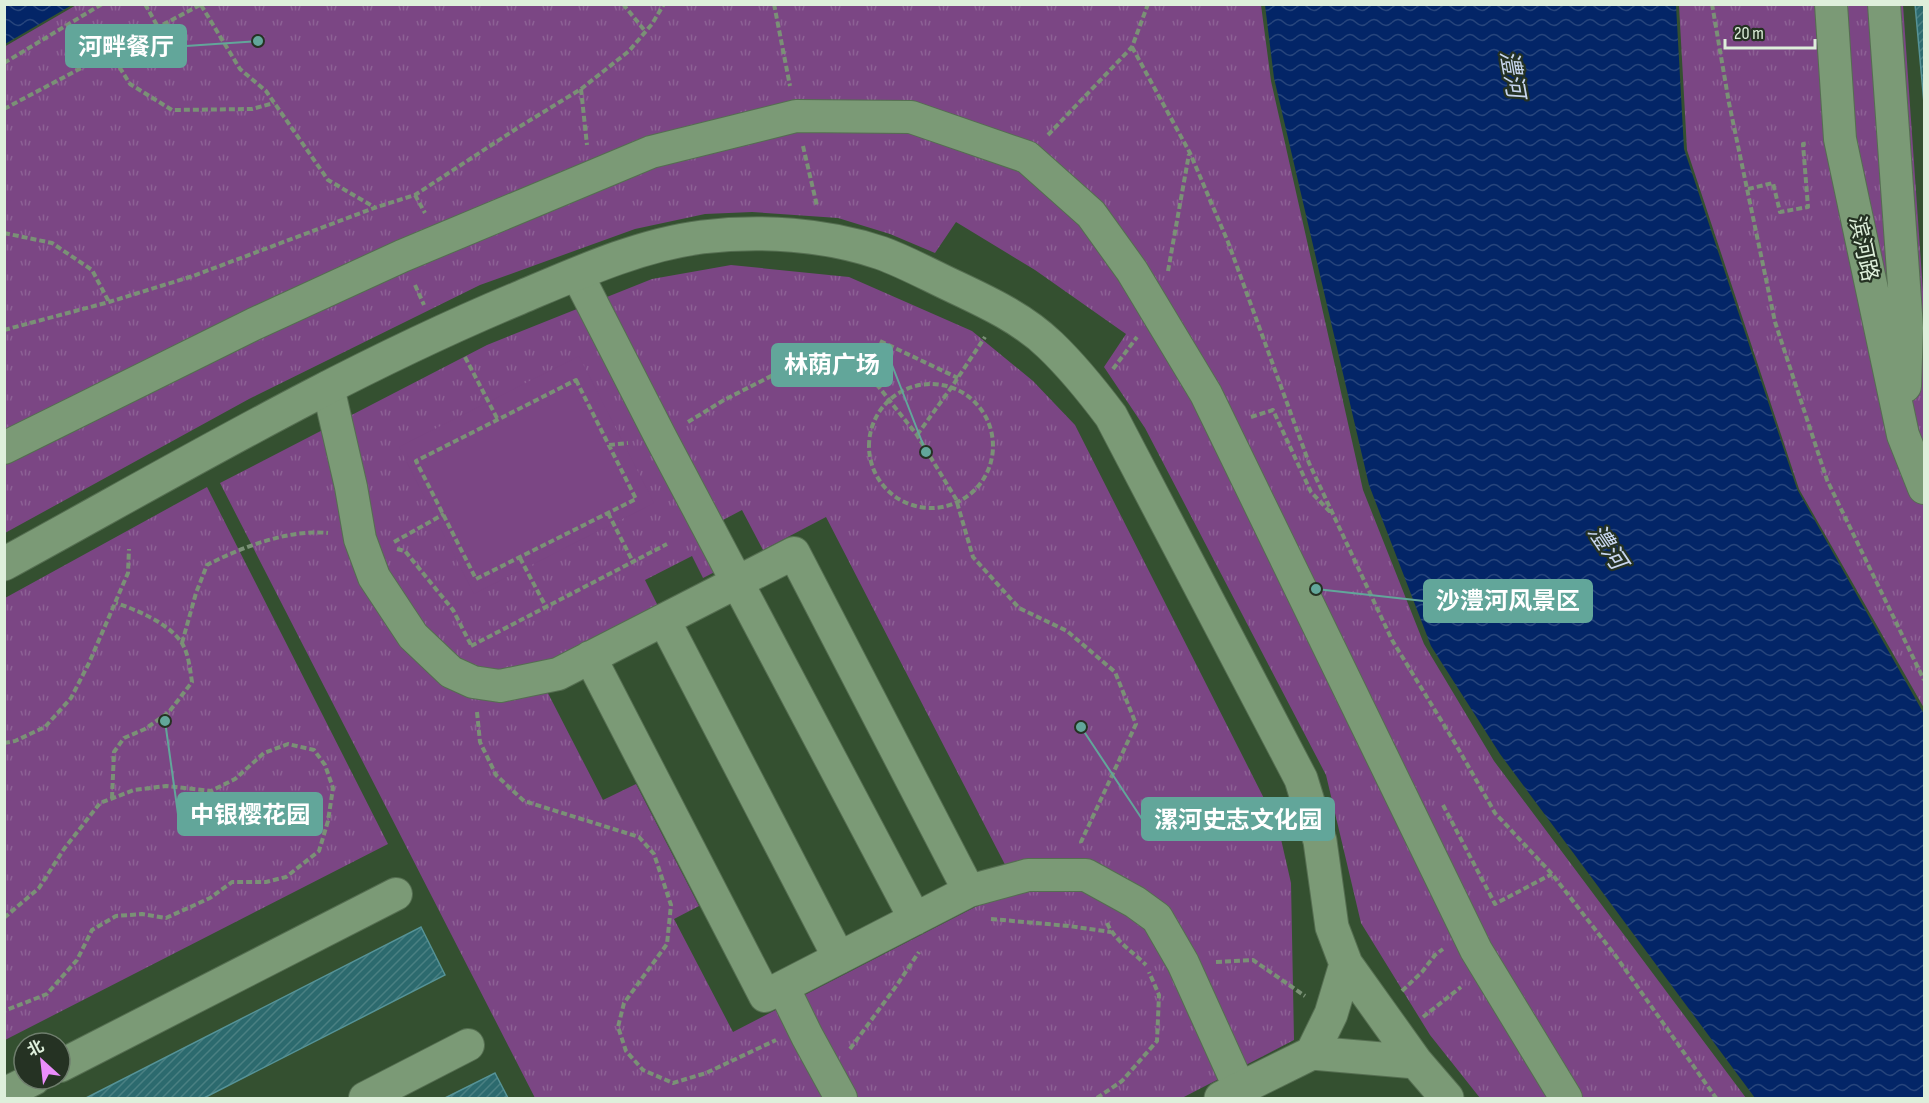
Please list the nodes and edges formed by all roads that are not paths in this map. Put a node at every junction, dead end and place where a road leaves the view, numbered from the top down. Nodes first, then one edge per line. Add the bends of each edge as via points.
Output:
1 (1831, 4) edge
2 (1884, 4) edge
3 (577, 274) junction
4 (1916, 324) edge
5 (328, 387) junction
6 (1903, 435) junction
7 (4, 448) edge
8 (1924, 488) edge
9 (4, 564) edge
10 (738, 582) junction
11 (664, 620) junction
12 (590, 657) junction
13 (969, 891) junction
14 (396, 894) dead end
15 (919, 932) junction
16 (839, 958) junction
17 (1346, 964) junction
18 (783, 987) junction
19 (1399, 1037) junction
20 (468, 1045) dead end
21 (1312, 1053) junction
22 (72, 1060) edge
23 (1231, 1094) edge
24 (365, 1098) edge
25 (841, 1098) edge
26 (1447, 1098) edge
27 (1566, 1098) edge

1 - 6 street, 滨河路 via 1840,139
2 - 4 street
3 - 5 street via 444,330
3 - 10 street
3 - 17 street via 659,244 704,237 824,238 882,254 1003,310 1049,345 1111,416 1301,779 1320,841 1332,927
4 - 6 street
5 - 9 street
5 - 12 street via 351,487 373,543 374,577 413,636 451,672 472,682 500,686 558,674
6 - 8 street, 滨河路
7 - 27 street via 254,324 402,256 651,152 796,116 910,117 1027,157 1091,214 1132,271 1206,394 1481,959
10 - 11 street
10 - 13 street via 794,553
10 - 15 street
11 - 12 street
11 - 16 street
12 - 18 street via 765,996
13 - 15 street
13 - 23 street via 1028,875 1086,875 1157,918 1183,963
14 - 22 street
15 - 16 street
16 - 18 street
17 - 19 street
17 - 21 street via 1332,1014
18 - 25 street
19 - 21 street
19 - 26 street
20 - 24 street
21 - 23 street

